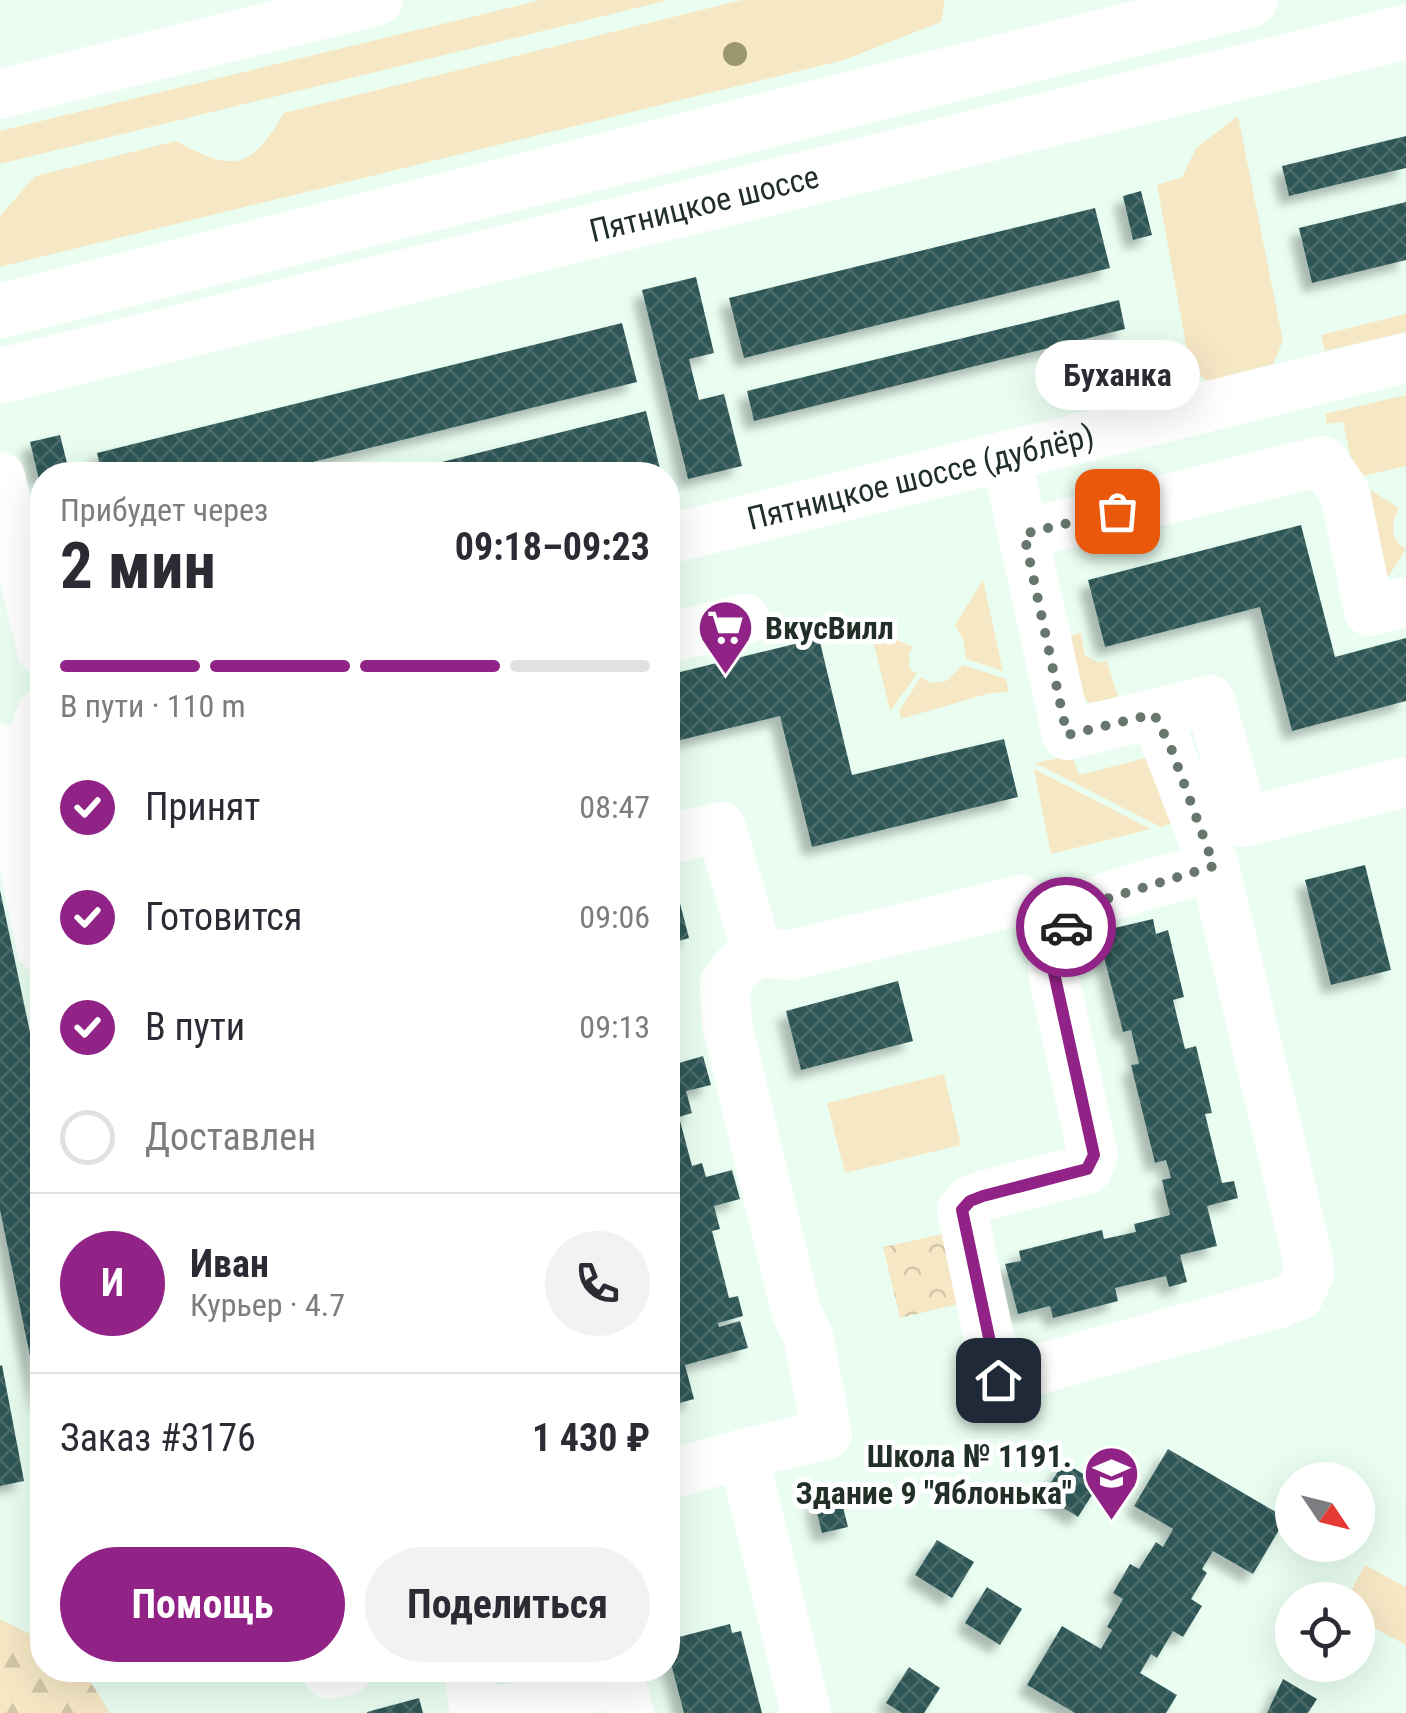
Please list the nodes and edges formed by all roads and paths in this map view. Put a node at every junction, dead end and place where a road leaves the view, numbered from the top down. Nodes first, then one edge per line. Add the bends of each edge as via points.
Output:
1 (378, 0) edge
2 (1250, 0) edge
3 (1406, 32) edge
4 (0, 94) edge
5 (0, 311) edge
6 (1406, 358) edge
7 (8, 385) edge
8 (1006, 456) junction
9 (0, 478) edge
10 (1024, 534) junction
11 (680, 537) edge
12 (30, 601) edge
13 (1406, 602) edge
14 (745, 619) dead end
15 (680, 635) edge
16 (1154, 714) junction
17 (0, 748) edge
18 (1406, 782) edge
19 (680, 836) edge
20 (1214, 866) junction
21 (30, 891) edge
22 (1021, 900) dead end
23 (757, 952) junction
24 (743, 1454) junction
25 (680, 1471) edge
26 (470, 1682) edge
27 (616, 1682) edge
28 (620, 1682) edge
29 (475, 1713) edge
30 (492, 1713) edge
31 (629, 1713) edge
32 (806, 1713) edge

1 - 4 street
2 - 5 main road, Пятницкое шоссе
3 - 7 main road, Пятницкое шоссе
6 - 8 street, Пятницкое шоссе (дублёр)
8 - 10 street
8 - 11 street, Пятницкое шоссе (дублёр)
9 - 12 street
10 - 13 street via 1322,461 1346,493 1369,611
10 - 16 street via 1067,735
14 - 15 street
16 - 18 street via 1210,700 1244,822
16 - 20 street
17 - 21 street
19 - 23 street via 721,827
20 - 20 street via 1080,907 1058,938 1054,973 1094,1155 1087,1169 983,1196 962,1210 998,1380 1279,1303 1299,1295 1309,1274
22 - 23 street via 792,955
23 - 24 street via 725,983 727,1025 796,1312 808,1336 826,1434
24 - 25 street
24 - 32 street
26 - 29 street
27 - 30 street
28 - 31 street

